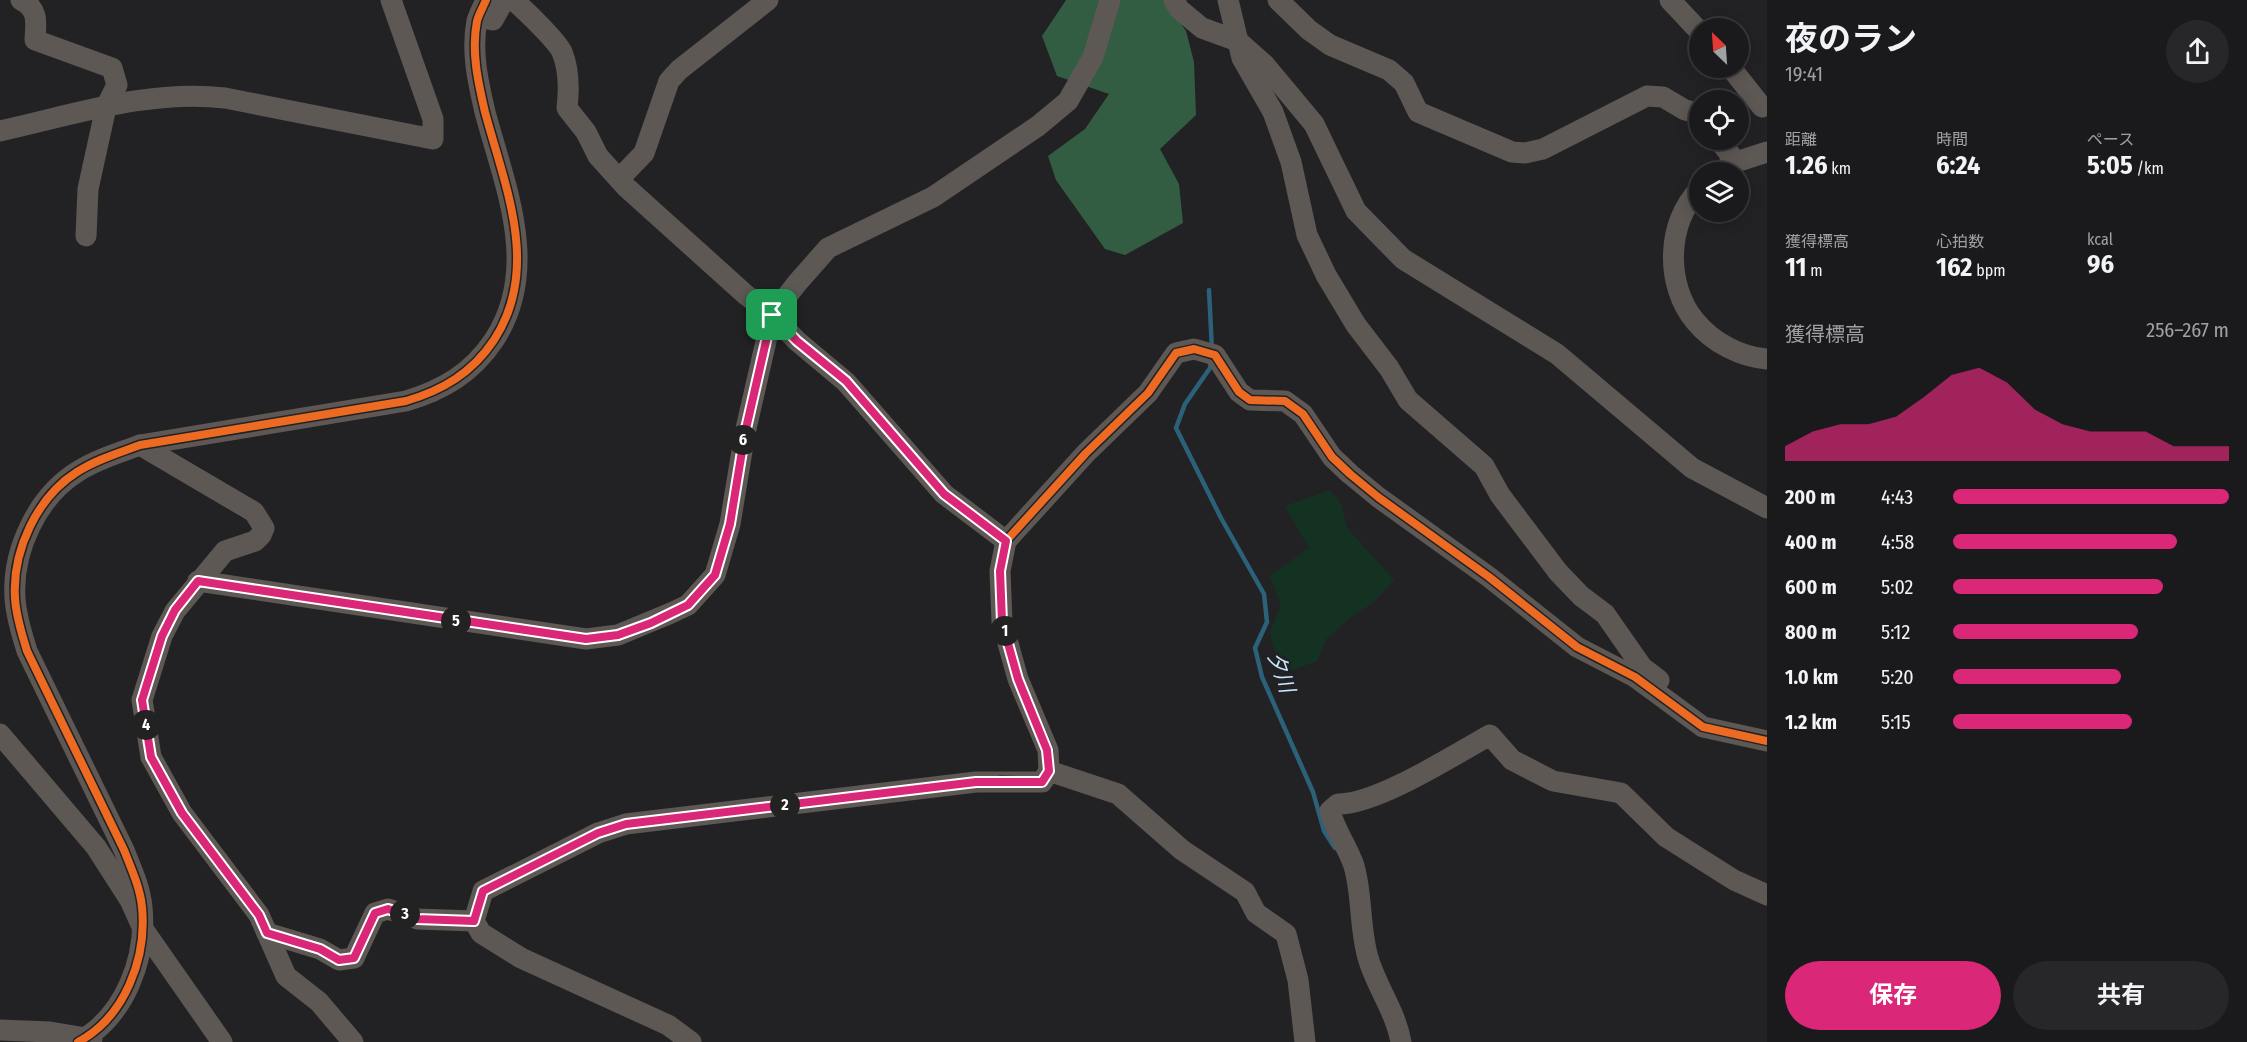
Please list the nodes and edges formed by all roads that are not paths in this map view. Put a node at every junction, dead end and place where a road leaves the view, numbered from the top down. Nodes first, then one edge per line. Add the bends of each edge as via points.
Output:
1 (21, 0) edge
2 (391, 0) edge
3 (504, 0) edge
4 (513, 0) edge
5 (768, 0) edge
6 (1110, 0) edge
7 (1173, 0) edge
8 (1228, 0) edge
9 (1278, 0) edge
10 (1670, 0) edge
11 (483, 8) edge
12 (1689, 20) edge
13 (1238, 41) junction
14 (1739, 78) edge
15 (106, 107) junction
16 (1749, 108) edge
17 (1764, 109) edge
18 (1689, 111) edge
19 (0, 130) edge
20 (1767, 152) edge
21 (1740, 162) edge
22 (619, 179) junction
23 (1689, 204) edge
24 (86, 236) dead end
25 (772, 315) junction
26 (1767, 359) edge
27 (140, 445) junction
28 (1767, 508) edge
29 (1006, 541) junction
30 (198, 581) junction
31 (1683, 711) junction
32 (0, 734) edge
33 (1767, 741) edge
34 (1049, 771) junction
35 (1767, 895) edge
36 (474, 921) junction
37 (143, 929) junction
38 (267, 933) junction
39 (0, 1030) edge
40 (89, 1041) edge
41 (222, 1042) edge
42 (353, 1042) edge
43 (691, 1042) edge
44 (1305, 1042) edge
45 (1401, 1042) edge

1 - 15 street via 36,14 35,40 112,68 117,85
2 - 15 street via 433,119 433,139 200,95
3 - 11 street via 493,20
4 - 22 street via 562,52 569,90 567,108 598,156
5 - 22 street via 669,81 644,153
6 - 25 street via 1093,57 1068,101 933,197 828,248
7 - 13 street via 1202,28
8 - 13 street
9 - 18 street via 1330,45 1389,70 1404,84 1418,112 1512,152 1543,149 1647,96 1663,97
10 - 12 street
11 - 27 street via 475,55 477,80 518,249 512,304 489,347 472,368 452,383 405,401
13 - 28 street via 1264,64 1314,124 1356,211 1403,259 1557,354 1692,468
13 - 31 street via 1242,58 1273,112 1291,162 1307,235 1356,325 1408,400 1484,466 1500,495 1558,572 1605,614 1642,667 1688,701
14 - 17 street
15 - 19 street
15 - 24 street via 88,189
16 - 17 street
20 - 21 street
22 - 25 street
23 - 26 street via 1680,217 1674,244 1680,294 1695,321 1718,340 1746,357
25 - 29 street via 846,381 944,494
25 - 30 street via 745,433 730,524 715,575 688,605 651,623 618,635 586,639
27 - 30 street via 254,512 264,528 255,541 225,550
27 - 37 street via 106,456 76,472 52,493 31,524 22,548 15,597 27,651 137,881
29 - 31 street via 1086,453 1148,393 1176,353 1194,349 1215,355 1239,392 1250,400 1285,401 1303,414 1332,457 1377,497 1489,577 1577,647 1635,677
29 - 34 street via 1000,571 1002,622 1018,679 1047,750
30 - 38 street via 175,610 162,636 142,700 151,757 182,813 259,915
31 - 33 street via 1703,727
32 - 37 street via 96,848 130,900
34 - 36 street via 1042,782 976,782 626,824 598,833 483,891
34 - 44 street via 1118,794 1182,850 1245,891 1256,913 1286,934 1298,980
35 - 45 street via 1734,880 1666,837 1621,793 1553,781 1512,760 1490,735 1399,785 1348,805 1338,804 1329,811 1353,864 1368,961 1398,1026
36 - 38 street via 417,919 388,909 375,913 354,958 339,960 320,949
36 - 43 street via 481,933 521,958 668,1025
37 - 40 street via 141,952 123,998
37 - 41 street
38 - 42 street via 286,976 319,1002
39 - 40 street via 50,1032

